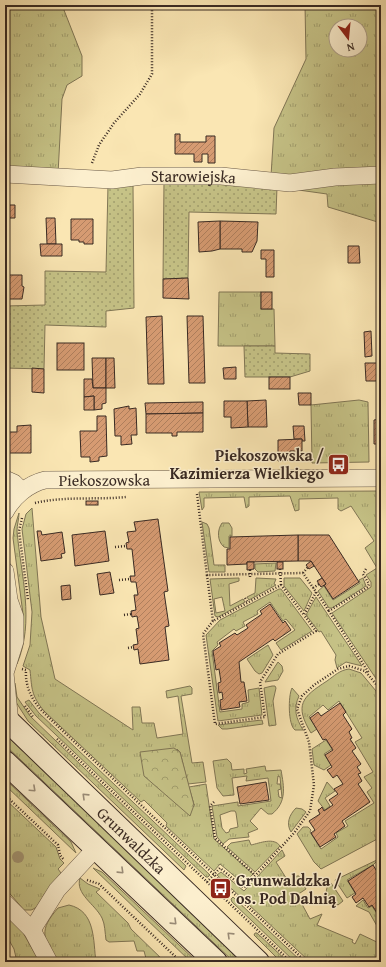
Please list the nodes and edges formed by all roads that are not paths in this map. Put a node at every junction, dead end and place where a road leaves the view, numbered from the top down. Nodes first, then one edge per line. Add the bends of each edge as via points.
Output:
1 (5, 174) edge
2 (381, 175) edge
3 (381, 478) edge
4 (5, 479) edge
5 (27, 498) junction
6 (5, 512) edge
7 (5, 572) edge
8 (7, 606) edge
9 (8, 720) edge
10 (5, 762) edge
11 (96, 848) junction
12 (5, 903) edge
13 (32, 930) junction
14 (49, 962) edge
15 (216, 962) edge
16 (258, 962) edge

1 - 2 street, Starowiejska via 112,180 181,174 290,183 335,177
3 - 5 street, Piekoszowska via 60,480 40,482
4 - 5 street via 14,483
5 - 6 street, Piekoszowska
7 - 8 street
8 - 9 street via 15,617 15,641 6,673
16 -> 9 main road, Grunwaldzka
10 -> 11 main road, Grunwaldzka
11 - 13 street via 57,890
11 -> 15 main road, Grunwaldzka
12 - 13 street
13 - 14 street

